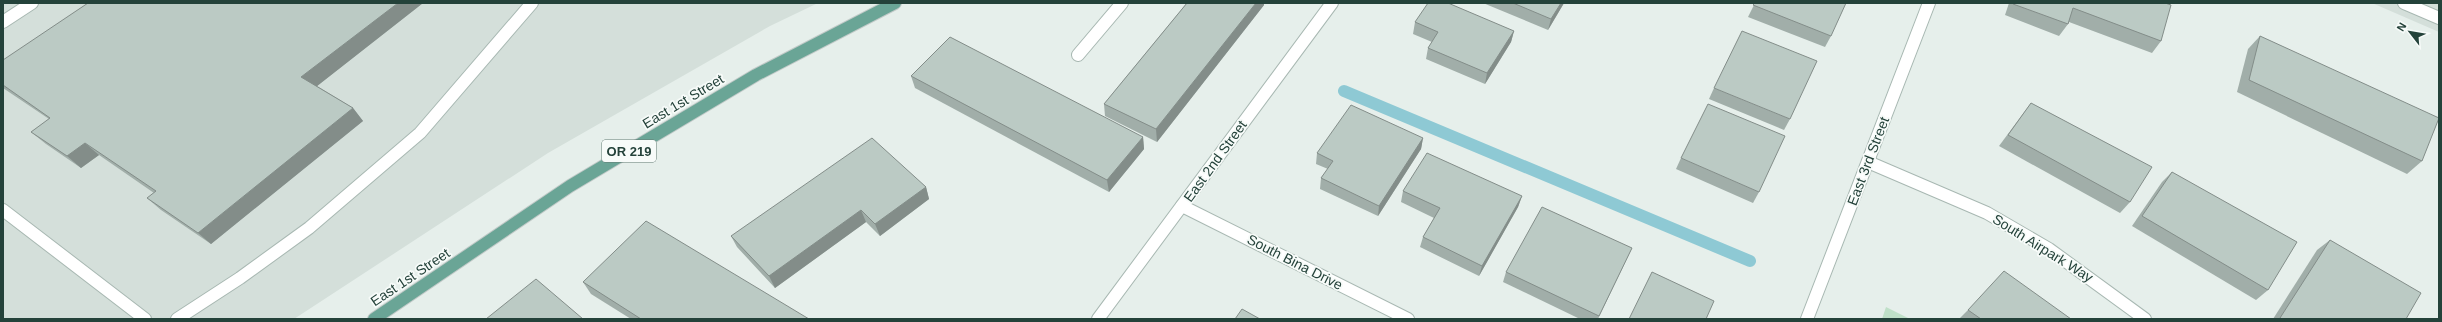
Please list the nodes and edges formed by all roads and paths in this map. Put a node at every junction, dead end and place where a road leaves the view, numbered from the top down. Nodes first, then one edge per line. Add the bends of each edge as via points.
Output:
1 (32, 3) edge
2 (532, 3) edge
3 (895, 3) edge
4 (1122, 3) edge
5 (1332, 3) edge
6 (1928, 3) edge
7 (2404, 3) edge
8 (2439, 18) edge
9 (3, 22) edge
10 (1078, 54) dead end
11 (1868, 162) junction
12 (1182, 206) junction
13 (3, 210) edge
14 (145, 319) edge
15 (177, 319) edge
16 (374, 319) edge
17 (1098, 319) edge
18 (1408, 319) edge
19 (1807, 319) edge
20 (2144, 319) edge

1 - 9 street
2 - 15 street via 420,133 309,228 240,278
3 - 16 main road, East 1st Street / OR 219 via 756,75 570,186
4 - 10 street
5 - 12 street, East 2nd Street
6 - 11 street, East 3rd Street
7 - 8 street
11 - 19 street, East 3rd Street
11 - 20 street, South Airpark Way via 1987,213 2049,248
12 - 17 street, East 2nd Street
12 - 18 street, South Bina Drive
13 - 14 street

